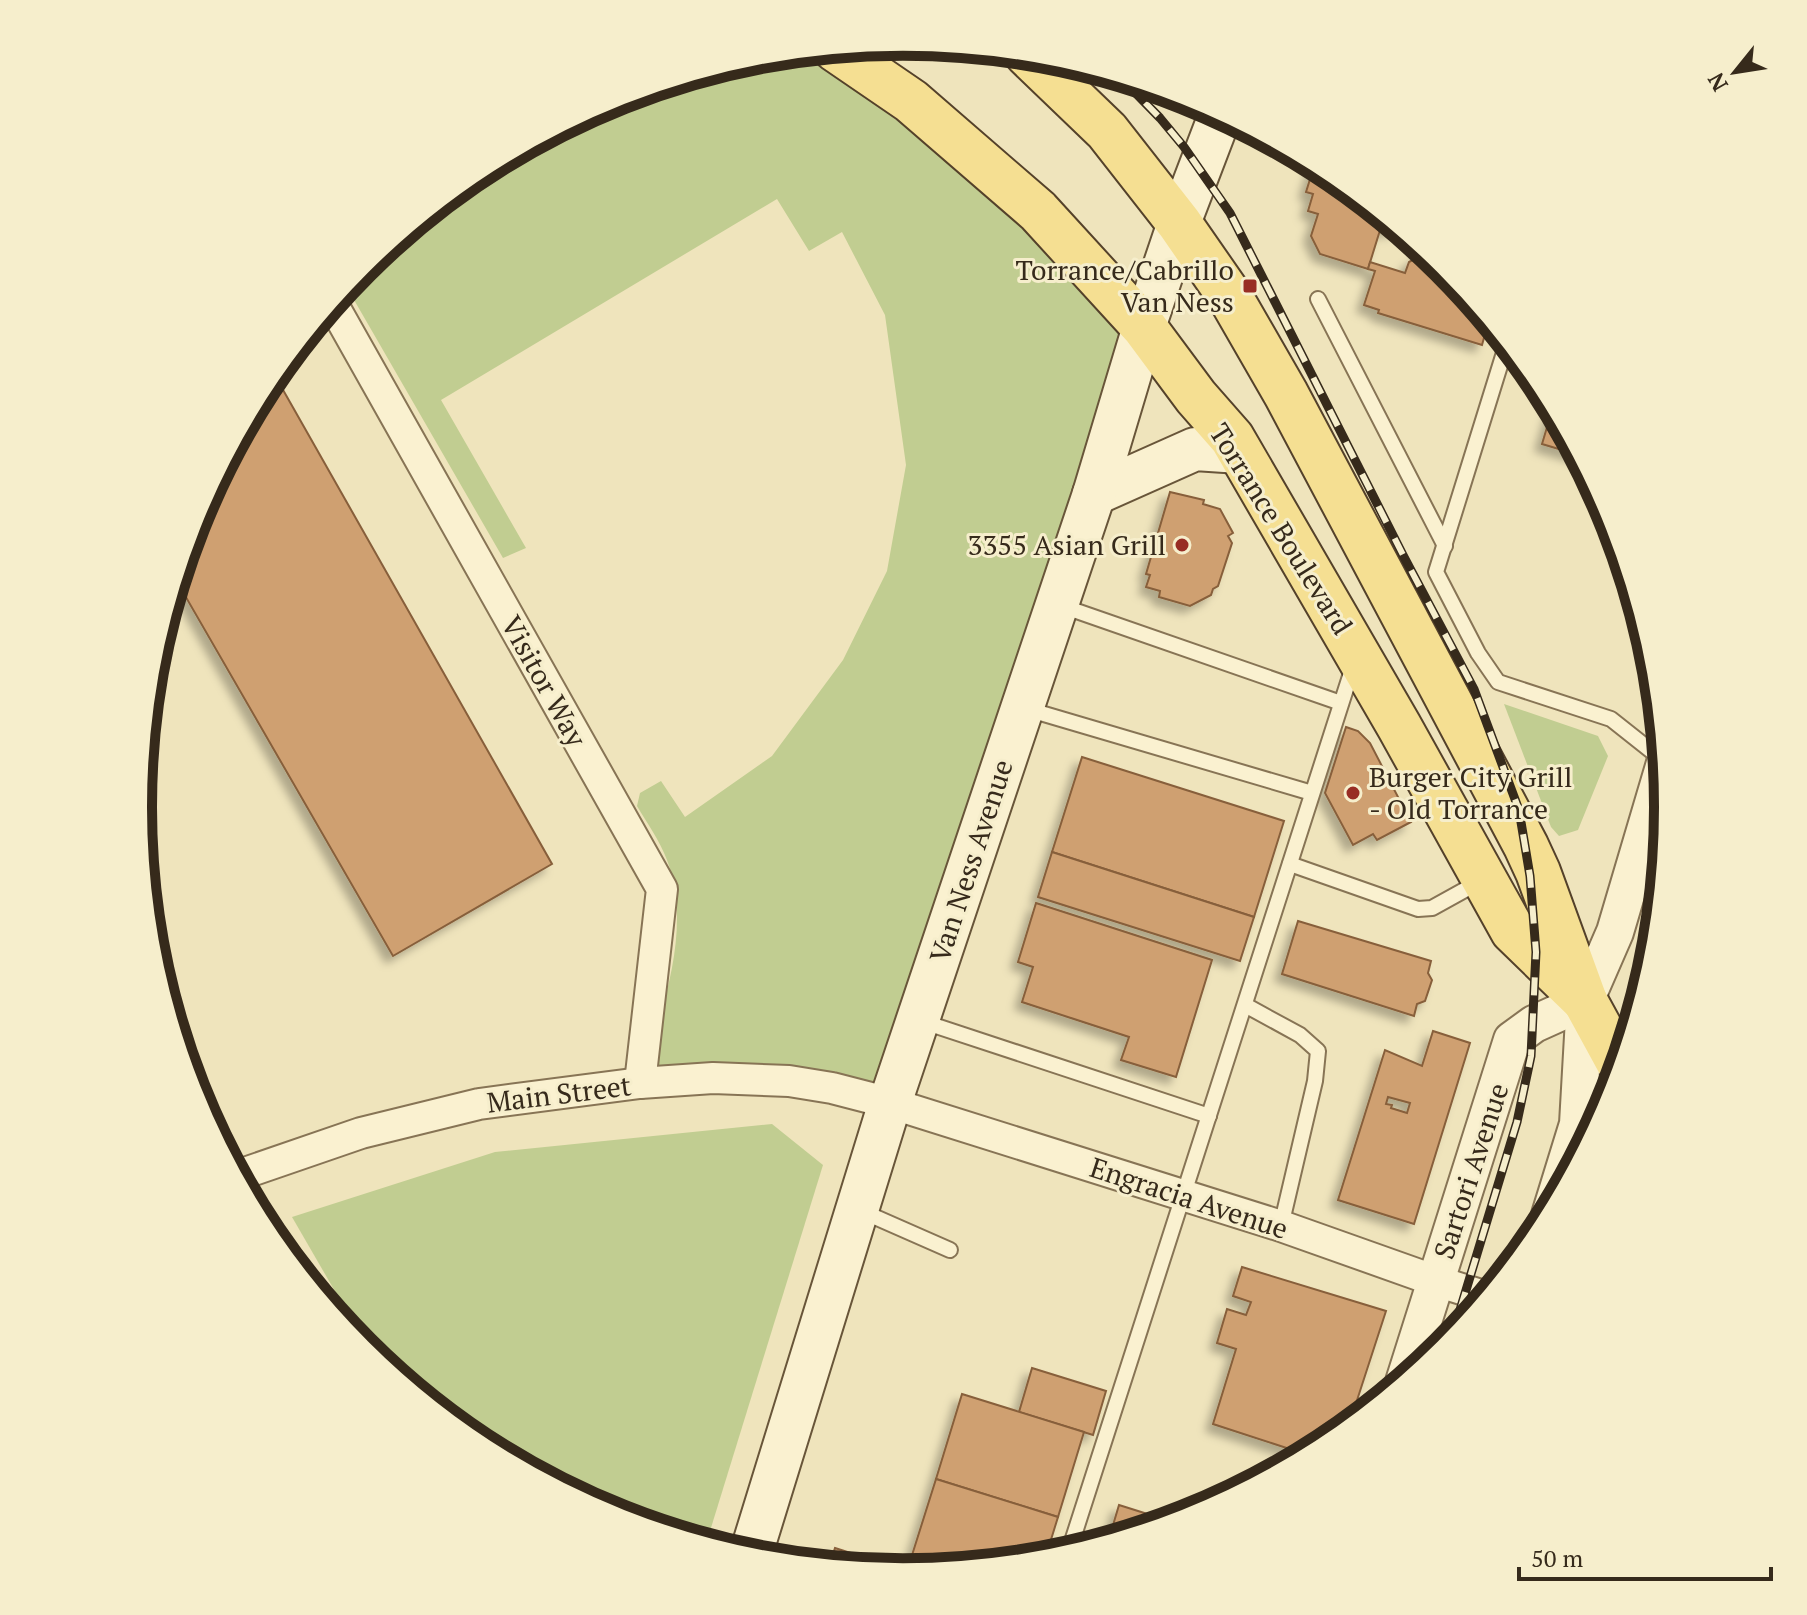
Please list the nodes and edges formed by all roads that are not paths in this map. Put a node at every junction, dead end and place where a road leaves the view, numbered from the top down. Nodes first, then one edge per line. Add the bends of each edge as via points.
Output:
1 (849, 58) edge
2 (1042, 69) edge
3 (1217, 125) edge
4 (1179, 223) junction
5 (1318, 299) dead end
6 (337, 313) edge
7 (1144, 327) junction
8 (1503, 355) edge
9 (1240, 452) junction
10 (1094, 494) junction
11 (1445, 546) junction
12 (1057, 605) junction
13 (1357, 653) junction
14 (1341, 703) junction
15 (1023, 707) junction
16 (1653, 753) edge
17 (1312, 793) junction
18 (1654, 795) edge
19 (1290, 864) junction
20 (1485, 880) junction
21 (1585, 1001) junction
22 (1245, 1005) junction
23 (918, 1020) junction
24 (1613, 1053) edge
25 (640, 1083) junction
26 (890, 1103) junction
27 (1209, 1116) junction
28 (1568, 1157) edge
29 (247, 1172) edge
30 (1184, 1196) junction
31 (857, 1210) junction
32 (1281, 1226) junction
33 (950, 1250) dead end
34 (1436, 1281) junction
35 (1477, 1294) edge
36 (1410, 1362) edge
37 (1073, 1539) edge
38 (754, 1544) edge

1 - 7 main road, Torrance Boulevard via 911,101 1038,211
2 - 4 main road, Torrance Boulevard via 1107,131
3 - 4 main road, Van Ness Avenue
4 - 7 main road, Van Ness Avenue
4 - 21 main road, Torrance Boulevard via 1229,295 1286,394 1526,846
5 - 11 lane
6 - 25 street, Visitor Way via 662,889
7 - 9 main road, Torrance Boulevard
7 - 10 main road, Van Ness Avenue
8 - 11 lane
9 - 10 main road via 1195,449
9 - 13 main road, Torrance Boulevard
10 - 12 main road, Van Ness Avenue
11 - 16 lane via 1436,572 1498,682 1611,719
12 - 14 lane
12 - 15 main road, Van Ness Avenue
13 - 14 lane
13 - 20 main road, Torrance Boulevard
14 - 17 lane
15 - 17 lane
15 - 23 main road, Van Ness Avenue
17 - 19 lane
18 - 21 street via 1615,932
19 - 20 lane via 1418,909 1432,908
19 - 22 lane
20 - 21 main road, Torrance Boulevard via 1513,931
21 - 24 main road, Torrance Boulevard
21 - 28 street via 1578,1124
21 - 34 street, Sartori Avenue via 1512,1040
22 - 27 lane
22 - 32 lane via 1318,1051
23 - 26 main road, Van Ness Avenue
23 - 27 lane
25 - 26 street, Main Street via 713,1078 789,1081
25 - 29 street, Main Street via 479,1104 361,1133
26 - 30 street, Engracia Avenue
26 - 31 main road, Van Ness Avenue
27 - 30 lane
30 - 32 street, Engracia Avenue
30 - 37 lane
31 - 33 lane
31 - 38 main road, Van Ness Avenue
32 - 34 street, Engracia Avenue
34 - 35 street, Engracia Avenue
34 - 36 street, Sartori Avenue

